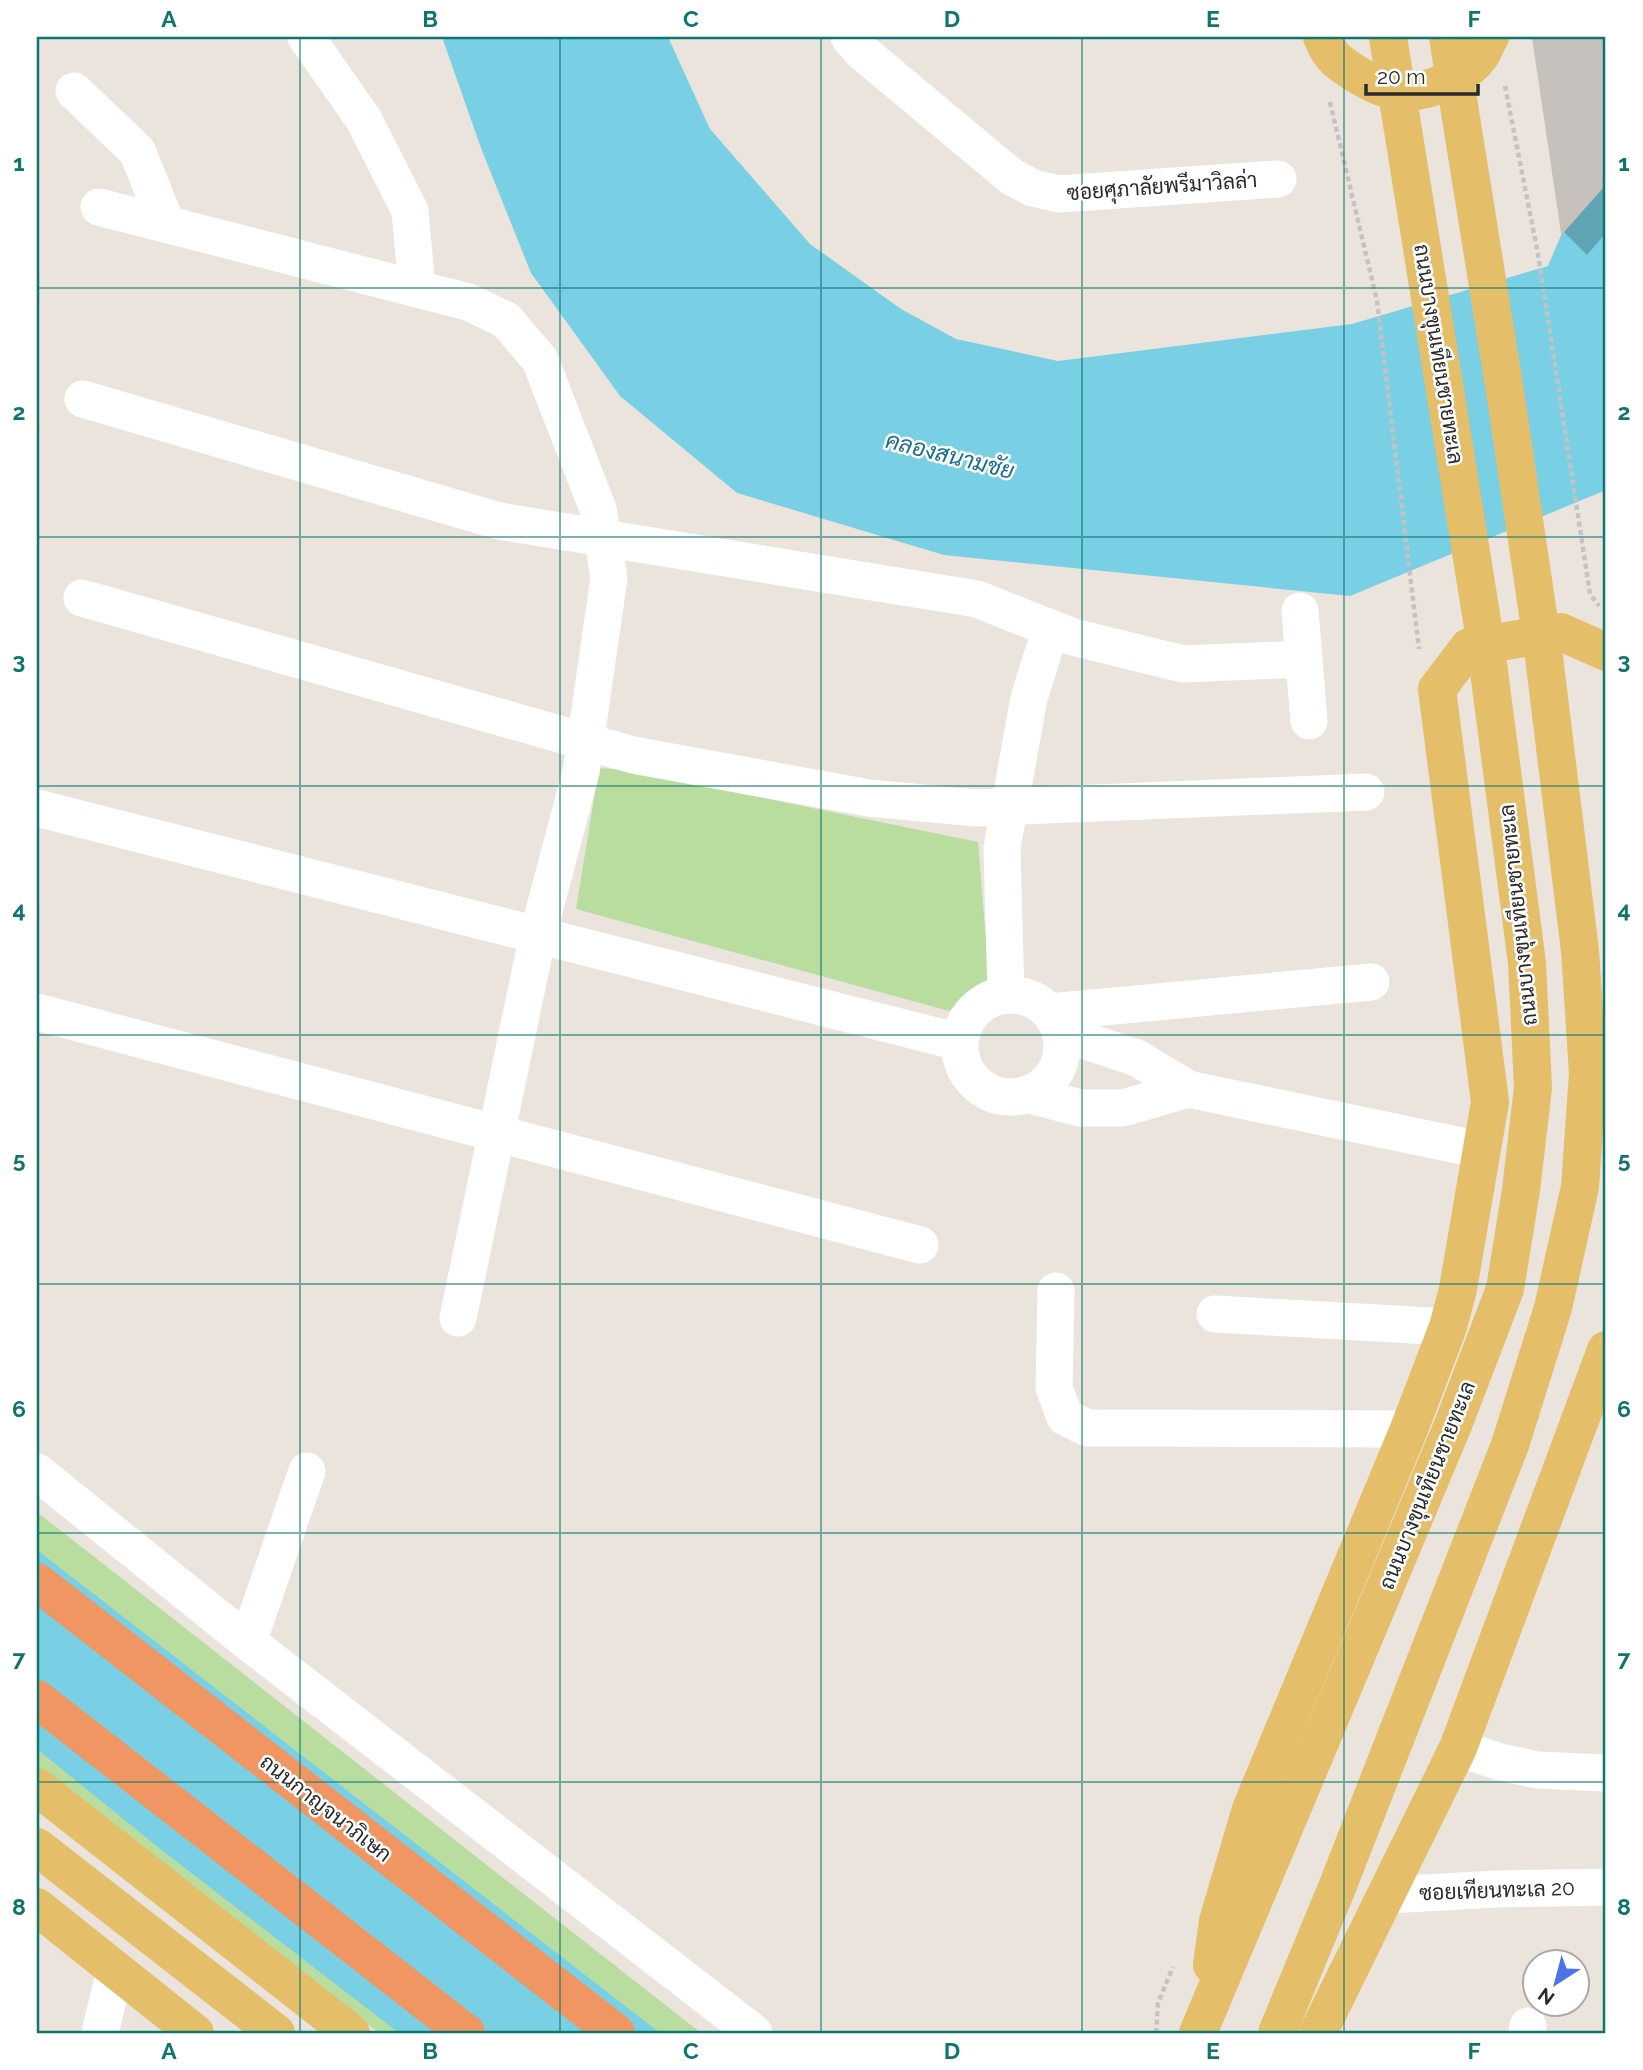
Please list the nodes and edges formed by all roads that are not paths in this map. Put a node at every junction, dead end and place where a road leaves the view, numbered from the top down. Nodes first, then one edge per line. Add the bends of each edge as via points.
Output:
1 (306, 37) edge
2 (849, 37) edge
3 (1322, 37) edge
4 (1388, 37) edge
5 (1448, 37) edge
6 (1490, 37) edge
7 (74, 91) dead end
8 (1279, 179) dead end
9 (99, 207) dead end
10 (167, 225) junction
11 (417, 289) junction
12 (83, 399) dead end
13 (603, 538) junction
14 (82, 598) dead end
15 (1300, 611) dead end
16 (1052, 628) junction
17 (1606, 652) edge
18 (1304, 659) junction
19 (1309, 721) dead end
20 (586, 742) junction
21 (1366, 792) dead end
22 (1010, 807) junction
23 (37, 808) edge
24 (538, 934) junction
25 (1371, 982) dead end
26 (1006, 995) junction
27 (37, 1012) edge
28 (1055, 1022) junction
29 (959, 1042) junction
30 (1188, 1089) junction
31 (1027, 1094) junction
32 (496, 1133) junction
33 (1481, 1150) junction
34 (920, 1245) dead end
35 (1056, 1291) dead end
36 (1215, 1314) dead end
37 (458, 1318) dead end
38 (1448, 1327) junction
39 (1606, 1350) edge
40 (1409, 1429) junction
41 (307, 1471) dead end
42 (37, 1472) edge
43 (37, 1582) edge
44 (248, 1642) junction
45 (37, 1699) edge
46 (1458, 1748) junction
47 (1606, 1773) edge
48 (37, 1787) edge
49 (37, 1847) edge
50 (1606, 1887) edge
51 (1388, 1895) junction
52 (37, 1907) edge
53 (115, 1970) junction
54 (1201, 2028) edge
55 (100, 2033) edge
56 (195, 2033) edge
57 (276, 2033) edge
58 (351, 2033) edge
59 (466, 2033) edge
60 (616, 2033) edge
61 (754, 2033) edge
62 (1278, 2033) edge
63 (1318, 2033) edge

1 - 11 street via 364,120 410,211
2 - 8 street, ซอยศุภาลัยพรีมาวิลล่า via 1012,177 1032,188 1059,194
3 - 6 main road via 1329,54 1350,70 1376,86 1402,93 1431,89 1461,74 1480,57
4 - 54 main road, ถนนบางขุนเทียนชายทะเล via 1485,646 1527,963 1533,1088 1505,1289 1453,1425
5 - 62 main road via 1542,641 1580,951 1588,1073 1580,1187 1553,1307 1510,1445
7 - 10 street via 137,151
9 - 10 street
10 - 11 street
11 - 13 street via 468,302 506,320 540,360 598,509
12 - 13 street via 499,522
13 - 16 street via 977,599
13 - 20 street via 609,578
14 - 20 street
15 - 18 street
16 - 18 street via 1183,664
16 - 22 street via 1029,698
17 - 33 main road via 1561,632 1469,646 1437,689 1490,1102
18 - 19 street
20 - 22 street via 633,755 869,798
20 - 24 street
21 - 22 street
22 - 26 street via 1002,848
23 - 24 street
24 - 29 street
24 - 32 street
25 - 28 street
26 - 28 street via 1030,998
26 - 29 street via 975,1010
27 - 32 street
28 - 30 street via 1137,1058
28 - 31 street via 1062,1057 1053,1077
29 - 31 street via 962,1064 974,1083 993,1095 1015,1098
30 - 31 street via 1123,1108 1080,1108
30 - 33 street
32 - 34 street
32 - 37 street
33 - 38 main road
35 - 40 street via 1054,1388 1065,1417 1087,1428
36 - 38 street
38 - 40 main road
39 - 46 main road
40 - 54 main road via 1251,1809 1218,1921
41 - 44 street
42 - 44 street
43 - 60 highway, ถนนกาญจนาภิเษก
44 - 61 street
45 - 59 highway
46 - 47 street via 1538,1770
46 - 51 main road
48 - 58 main road
49 - 57 main road
50 - 51 street, ซอยเทียนทะเล 20
51 - 63 main road
52 - 53 main road
53 - 55 street
53 - 56 main road

